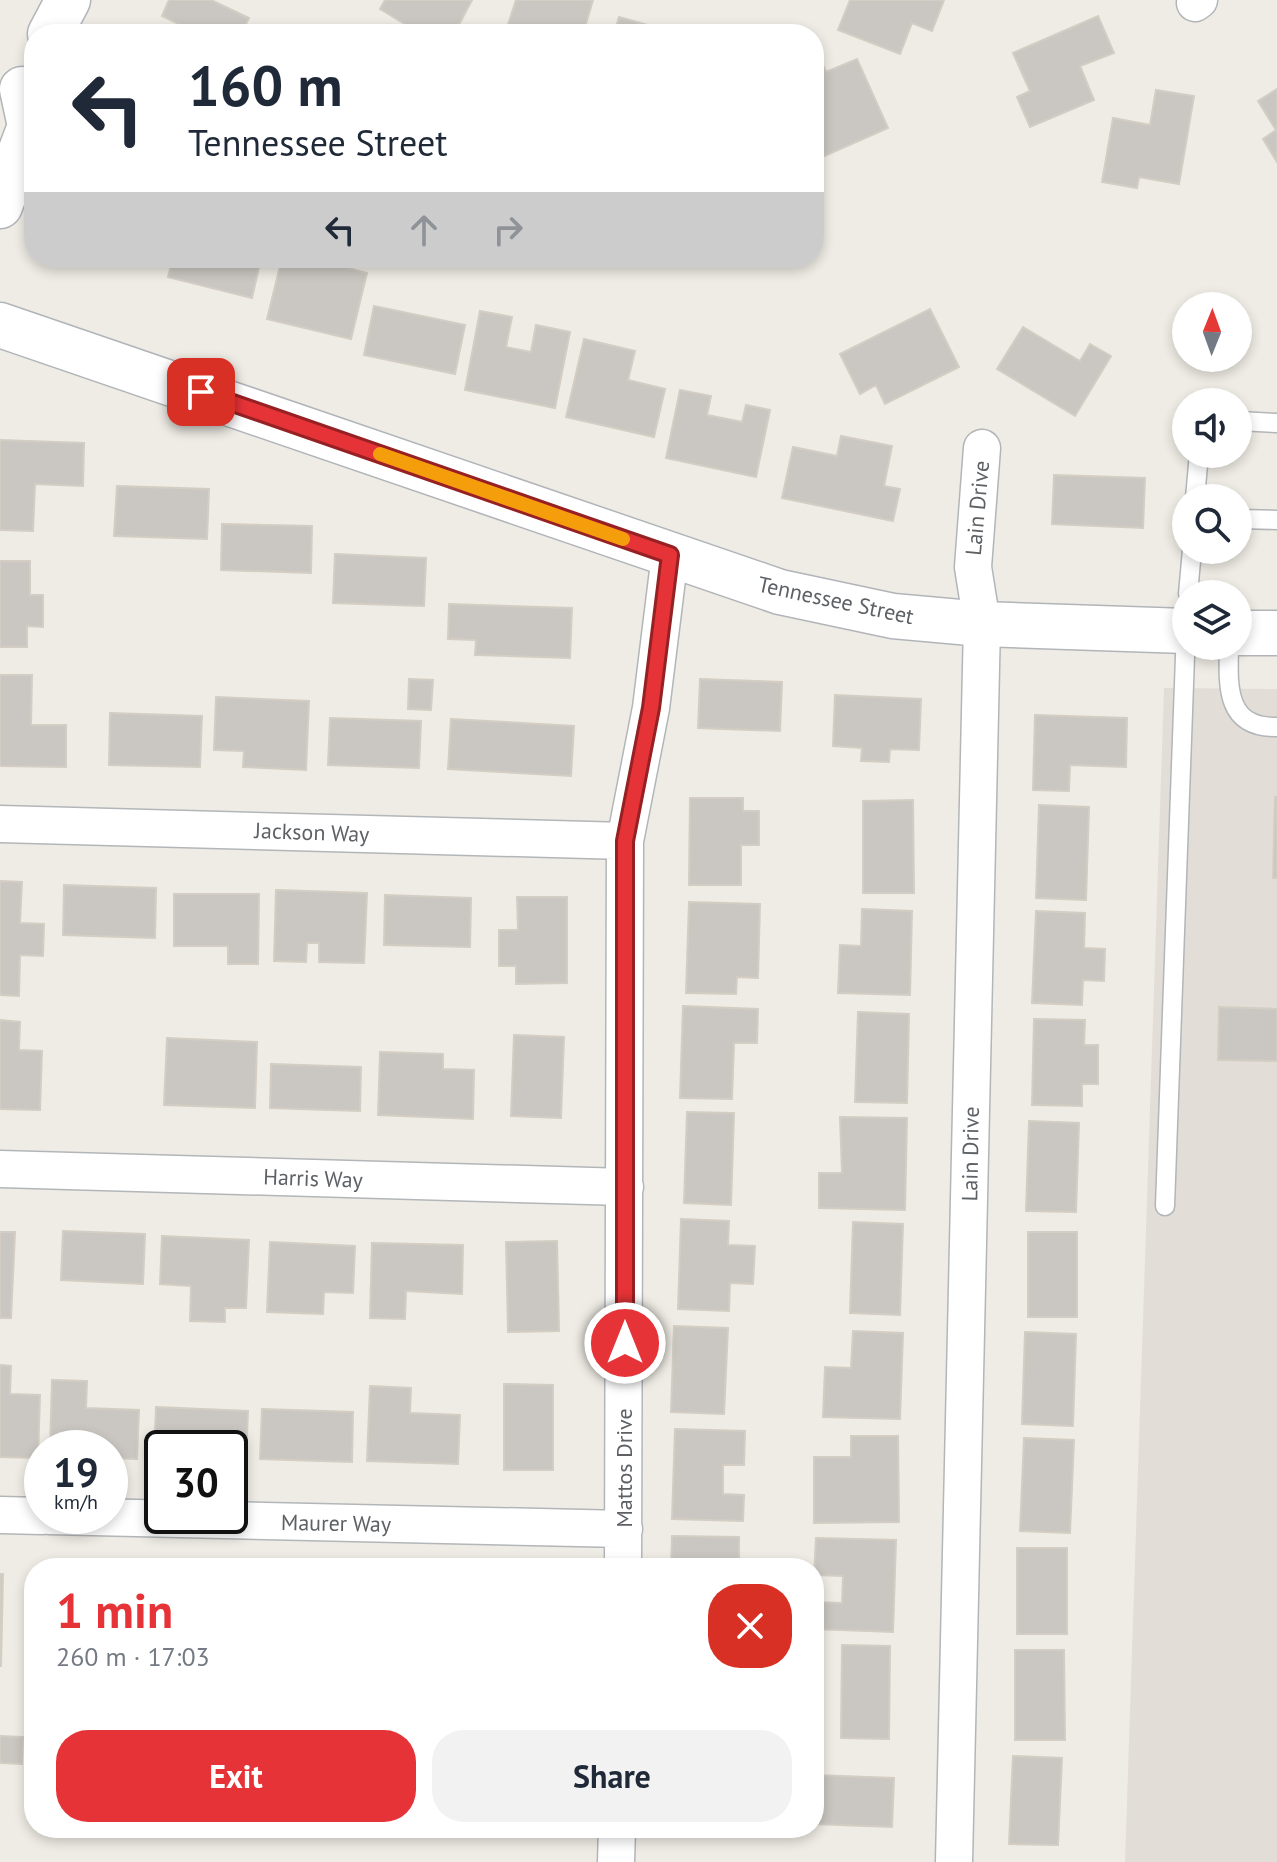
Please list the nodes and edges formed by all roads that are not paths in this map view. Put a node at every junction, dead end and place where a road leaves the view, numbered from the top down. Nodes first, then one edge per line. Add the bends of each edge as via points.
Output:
1 (68, 0) edge
2 (55, 24) edge
3 (24, 142) edge
4 (0, 206) edge
5 (0, 325) edge
6 (1252, 422) edge
7 (1277, 423) edge
8 (982, 448) dead end
9 (1252, 519) edge
10 (1277, 520) edge
11 (670, 555) junction
12 (982, 624) junction
13 (1172, 630) edge
14 (1252, 633) edge
15 (1277, 633) edge
16 (1185, 660) edge
17 (1229, 660) edge
18 (1277, 727) edge
19 (0, 824) edge
20 (625, 841) junction
21 (0, 1169) edge
22 (625, 1187) junction
23 (1165, 1206) dead end
24 (0, 1515) edge
25 (24, 1516) edge
26 (128, 1518) edge
27 (624, 1529) junction
28 (623, 1558) edge
29 (617, 1838) edge
30 (616, 1862) edge
31 (954, 1862) edge

1 - 2 main road
3 - 4 main road
5 - 11 main road, Tennessee Street
6 - 7 lane
8 - 12 street, Lain Drive via 973,567
9 - 10 lane
11 - 12 main road, Tennessee Street via 780,592 893,616
11 - 20 street, Mattos Drive via 651,708
12 - 13 main road, Tennessee Street
12 - 31 street, Lain Drive
14 - 15 main road
16 - 23 lane
17 - 18 lane via 1228,691 1240,716 1261,728
19 - 20 street, Jackson Way
20 - 22 street, Mattos Drive
21 - 22 street, Harris Way
22 - 27 street, Mattos Drive
24 - 25 street
26 - 27 street, Maurer Way
27 - 28 street, Mattos Drive
29 - 30 street

